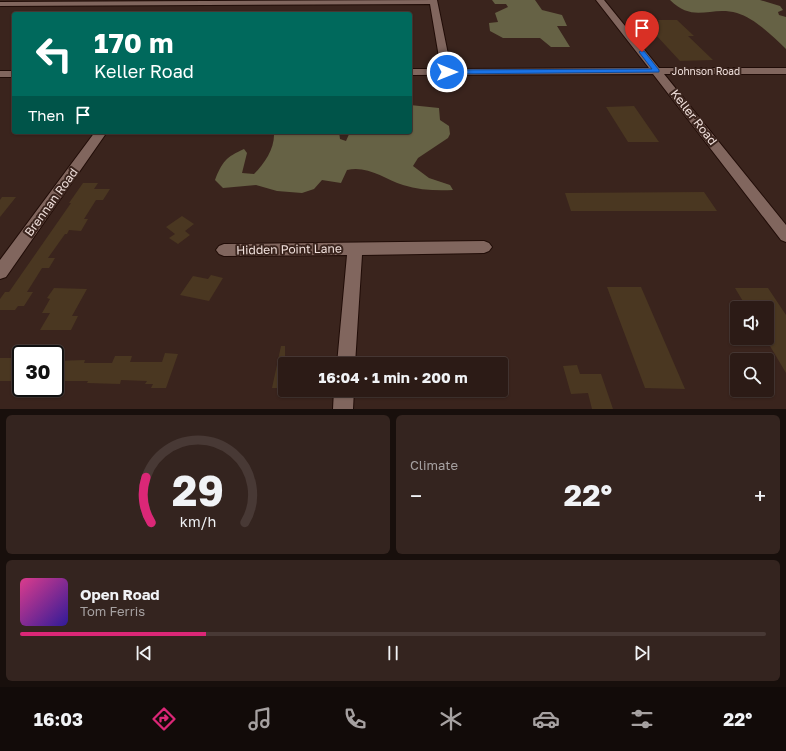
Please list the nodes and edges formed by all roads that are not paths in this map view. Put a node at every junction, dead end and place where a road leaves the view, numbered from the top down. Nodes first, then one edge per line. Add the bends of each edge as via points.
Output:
1 (600, 0) edge
2 (433, 1) edge
3 (0, 4) edge
4 (657, 71) junction
5 (786, 71) edge
6 (412, 72) edge
7 (447, 72) junction
8 (0, 74) edge
9 (12, 74) edge
10 (100, 134) edge
11 (786, 236) edge
12 (484, 247) dead end
13 (355, 248) junction
14 (224, 250) dead end
15 (0, 272) edge
16 (347, 357) edge
17 (344, 397) edge
18 (343, 409) edge

1 - 4 street, Keller Road
2 - 3 street
2 - 7 street
4 - 5 street, Johnson Road
4 - 7 street, Johnson Road
4 - 11 street, Keller Road
6 - 7 street, Johnson Road
8 - 9 street
10 - 15 street, Brennan Road
12 - 13 street, Hidden Point Lane
13 - 14 street, Hidden Point Lane
13 - 16 street, Hidden Point Lane
17 - 18 street

